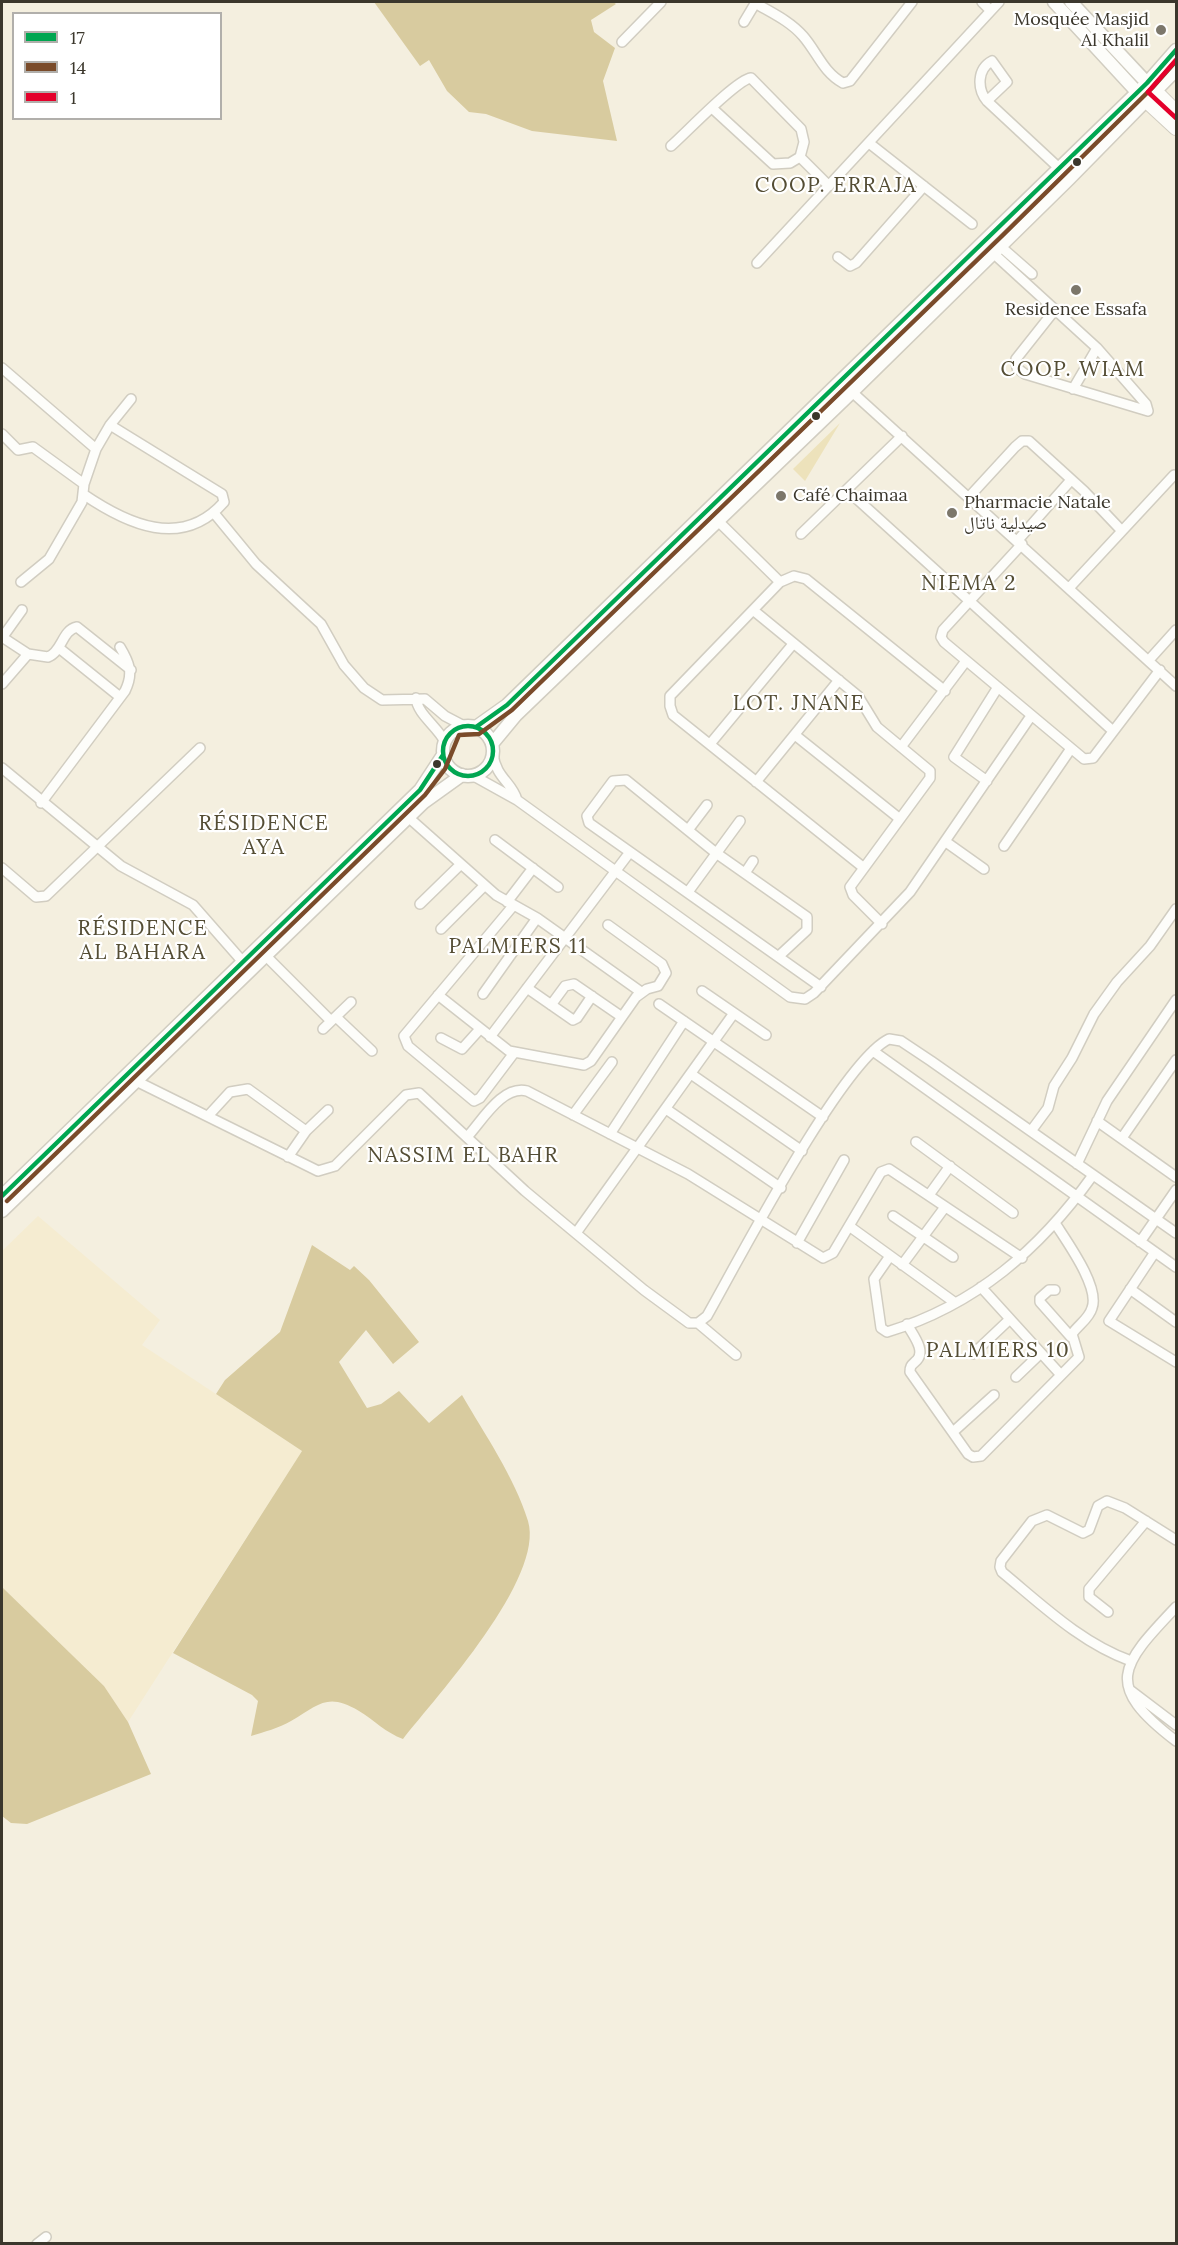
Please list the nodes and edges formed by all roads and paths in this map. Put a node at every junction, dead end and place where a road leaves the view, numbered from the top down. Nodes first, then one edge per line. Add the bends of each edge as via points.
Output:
1 (661, 2) edge
2 (756, 2) edge
3 (912, 2) edge
4 (982, 2) edge
5 (999, 2) edge
6 (1054, 2) edge
7 (1071, 2) edge
8 (990, 10) junction
9 (744, 22) dead end
10 (622, 42) dead end
11 (1176, 50) edge
12 (1176, 70) edge
13 (1146, 92) junction
14 (987, 101) dead end
15 (712, 108) junction
16 (1176, 112) edge
17 (1176, 128) edge
18 (869, 143) junction
19 (671, 146) dead end
20 (800, 157) junction
21 (1059, 168) junction
22 (829, 186) junction
23 (924, 186) junction
24 (972, 224) dead end
25 (996, 249) junction
26 (838, 257) dead end
27 (758, 263) dead end
28 (1032, 274) dead end
29 (1054, 311) junction
30 (1097, 348) junction
31 (2, 368) edge
32 (1073, 388) junction
33 (852, 392) junction
34 (131, 399) dead end
35 (110, 425) junction
36 (2, 434) edge
37 (902, 436) junction
38 (96, 449) junction
39 (1174, 475) dead end
40 (1071, 480) junction
41 (84, 484) junction
42 (847, 490) junction
43 (83, 495) junction
44 (969, 497) junction
45 (214, 513) junction
46 (717, 520) junction
47 (1121, 530) junction
48 (801, 534) dead end
49 (1020, 542) junction
50 (21, 582) dead end
51 (780, 582) junction
52 (1070, 587) junction
53 (969, 602) junction
54 (22, 610) dead end
55 (753, 610) junction
56 (1176, 630) edge
57 (2, 638) edge
58 (793, 644) junction
59 (120, 646) dead end
60 (59, 648) junction
61 (28, 654) junction
62 (1149, 660) junction
63 (966, 661) junction
64 (131, 670) junction
65 (1160, 670) junction
66 (839, 681) junction
67 (2, 684) edge
68 (1176, 686) edge
69 (998, 687) junction
70 (945, 691) junction
71 (120, 697) junction
72 (416, 698) junction
73 (1031, 716) junction
74 (470, 727) junction
75 (1113, 731) junction
76 (795, 735) junction
77 (445, 742) junction
78 (710, 744) junction
79 (901, 747) junction
80 (200, 748) dead end
81 (492, 749) junction
82 (1070, 750) junction
83 (443, 755) junction
84 (2, 768) edge
85 (467, 775) junction
86 (987, 781) junction
87 (756, 782) junction
88 (517, 800) junction
89 (41, 803) junction
90 (707, 805) dead end
91 (408, 818) junction
92 (900, 819) junction
93 (740, 820) dead end
94 (688, 830) junction
95 (495, 840) dead end
96 (946, 842) junction
97 (96, 846) junction
98 (1004, 846) dead end
99 (630, 852) junction
100 (717, 853) junction
101 (753, 861) dead end
102 (460, 865) junction
103 (2, 868) edge
104 (533, 868) junction
105 (864, 868) junction
106 (984, 869) dead end
107 (615, 873) junction
108 (745, 873) junction
109 (484, 886) junction
110 (558, 887) dead end
111 (688, 892) junction
112 (420, 904) dead end
113 (510, 904) junction
114 (1176, 909) edge
115 (537, 918) junction
116 (882, 924) junction
117 (608, 925) dead end
118 (441, 929) dead end
119 (565, 938) junction
120 (266, 956) junction
121 (779, 956) junction
122 (243, 962) junction
123 (821, 987) junction
124 (527, 988) junction
125 (702, 991) dead end
126 (641, 992) junction
127 (483, 994) dead end
128 (438, 995) junction
129 (592, 996) junction
130 (1176, 1000) edge
131 (351, 1002) dead end
132 (660, 1004) dead end
133 (551, 1005) junction
134 (734, 1013) junction
135 (622, 1017) junction
136 (334, 1019) junction
137 (684, 1021) junction
138 (323, 1029) dead end
139 (480, 1029) junction
140 (766, 1035) dead end
141 (490, 1037) junction
142 (441, 1038) dead end
143 (714, 1042) junction
144 (372, 1051) dead end
145 (873, 1051) junction
146 (514, 1053) junction
147 (1176, 1060) edge
148 (612, 1062) dead end
149 (691, 1074) junction
150 (136, 1081) junction
151 (666, 1109) junction
152 (328, 1110) dead end
153 (573, 1115) junction
154 (208, 1116) junction
155 (823, 1117) junction
156 (1097, 1121) junction
157 (306, 1131) junction
158 (1030, 1131) junction
159 (610, 1134) junction
160 (467, 1137) junction
161 (1122, 1138) junction
162 (916, 1142) dead end
163 (638, 1149) junction
164 (802, 1151) junction
165 (288, 1157) junction
166 (844, 1160) dead end
167 (1077, 1164) junction
168 (950, 1166) junction
169 (1093, 1175) junction
170 (1176, 1178) edge
171 (781, 1188) junction
172 (1176, 1191) edge
173 (929, 1195) junction
174 (2, 1196) edge
175 (1077, 1197) junction
176 (945, 1207) junction
177 (2, 1211) edge
178 (1013, 1213) dead end
179 (893, 1216) dead end
180 (1156, 1219) junction
181 (762, 1220) junction
182 (1055, 1223) junction
183 (849, 1226) junction
184 (576, 1233) junction
185 (1176, 1233) edge
186 (923, 1236) junction
187 (1140, 1242) junction
188 (797, 1243) junction
189 (1155, 1252) junction
190 (890, 1256) junction
191 (954, 1257) dead end
192 (1022, 1258) junction
193 (902, 1265) junction
194 (1176, 1267) edge
195 (981, 1287) junction
196 (1130, 1288) junction
197 (1055, 1290) dead end
198 (954, 1302) junction
199 (1010, 1319) junction
200 (1176, 1322) edge
201 (698, 1323) junction
202 (907, 1324) junction
203 (1071, 1337) junction
204 (1041, 1353) junction
205 (973, 1354) dead end
206 (736, 1355) dead end
207 (1176, 1362) edge
208 (1061, 1375) junction
209 (1016, 1377) dead end
210 (994, 1395) dead end
211 (953, 1432) junction
212 (1146, 1521) junction
213 (1176, 1540) edge
214 (1176, 1607) edge
215 (1108, 1612) dead end
216 (1131, 1661) junction
217 (1130, 1690) junction
218 (1176, 1725) edge
219 (1176, 1741) edge

1 - 10 street
2 - 3 street via 792,25 824,67 843,83 850,81
2 - 9 street
4 - 8 street
5 - 8 street
6 - 13 main road
7 - 13 main road
8 - 18 street
11 - 13 main road
12 - 13 main road
13 - 16 main road
13 - 17 main road
13 - 21 main road
13 - 25 main road
14 - 21 street
15 - 19 street
15 - 20 street via 773,164
15 - 20 street via 744,80 755,79 801,129 804,142
18 - 22 street
18 - 23 street
20 - 22 street
21 - 74 main road via 498,714
22 - 27 street
23 - 24 street
23 - 26 street via 856,263 850,266
25 - 28 street
25 - 29 street
25 - 33 main road
29 - 30 street
29 - 32 street via 1022,351 1016,365 1020,372
30 - 32 street
30 - 32 street via 1148,411
31 - 38 street
33 - 37 street
33 - 46 main road
34 - 35 street
35 - 38 street
35 - 45 street via 222,494 224,502
36 - 41 street via 18,450 33,447
37 - 42 street
37 - 44 street
38 - 41 street
39 - 47 street
40 - 44 street via 1033,443 1022,441
40 - 47 street
40 - 49 street
41 - 43 street
42 - 48 street
42 - 53 street
43 - 45 street via 123,518 156,529 192,524
43 - 50 street via 49,559
44 - 49 street
45 - 72 street via 256,564 321,624 344,665 364,688 382,700
46 - 51 street
46 - 81 main road via 516,715
47 - 52 street
49 - 52 street
49 - 53 street
51 - 55 street
51 - 70 street via 794,576 806,579
52 - 62 street
53 - 63 street via 941,635
53 - 75 street
54 - 57 street
55 - 58 street
55 - 78 street via 670,696 673,715
56 - 62 street
57 - 61 street
58 - 66 street
58 - 78 street
59 - 64 street
60 - 61 street via 50,657
60 - 64 street via 69,630 80,628
60 - 71 street
61 - 67 street
62 - 65 street
63 - 69 street
63 - 70 street
64 - 71 street
65 - 68 street
65 - 75 street
66 - 76 street
66 - 79 street via 862,700 877,727
69 - 73 street
69 - 86 street via 954,757
70 - 79 street
71 - 89 street
72 - 74 street via 425,699 446,716
72 - 77 street via 417,706
73 - 82 street
73 - 86 street
74 - 77 main road via 452,731
74 - 81 main road via 488,736
75 - 82 street via 1093,758 1082,758
76 - 87 street
76 - 92 street
77 - 83 main road
78 - 87 street
79 - 92 street via 930,774
80 - 97 street
81 - 85 main road via 486,768
81 - 88 street via 499,775
82 - 98 street
83 - 85 main road via 451,770
83 - 122 main road via 420,790
84 - 89 street
85 - 88 street
85 - 91 main road via 435,793
86 - 96 street
87 - 105 street
88 - 107 street
89 - 97 street
90 - 94 street
91 - 102 street
91 - 120 main road
92 - 105 street
93 - 100 street
94 - 99 street via 626,780 615,780 586,818
94 - 100 street
95 - 104 street
96 - 106 street
96 - 116 street
97 - 103 street via 43,897 36,897
97 - 122 street via 132,874 193,905
99 - 107 street
99 - 111 street
100 - 108 street
100 - 111 street
101 - 108 street
102 - 109 street
102 - 112 street
104 - 110 street
104 - 113 street
105 - 116 street via 851,884 851,892
107 - 119 street
107 - 123 street via 790,997 805,999
108 - 121 street via 808,920 807,930
109 - 113 street
109 - 118 street
111 - 121 street
113 - 115 street
113 - 128 street
114 - 158 street via 1158,937 1094,1014 1054,1086 1048,1108
115 - 119 street
115 - 127 street
116 - 123 street
117 - 126 street via 665,969 658,986
119 - 124 street
119 - 126 street
120 - 136 street
120 - 150 main road
121 - 123 street
122 - 174 main road
124 - 133 street
124 - 141 street
125 - 134 street
126 - 135 street
128 - 139 street
128 - 146 street via 405,1033 405,1040 470,1099 480,1098
129 - 133 street via 570,983
129 - 133 street via 575,1019
129 - 135 street
130 - 156 street
131 - 136 street
132 - 137 street
134 - 140 street
134 - 143 street
135 - 146 street via 591,1061 584,1065
136 - 138 street
136 - 144 street
137 - 143 street
137 - 159 street
139 - 141 street
139 - 142 street via 462,1049
141 - 146 street
143 - 149 street
143 - 155 street
145 - 155 street
145 - 158 street via 889,1039 901,1041
145 - 175 street
147 - 161 street
148 - 153 street
149 - 151 street
149 - 164 street
150 - 154 street
150 - 177 main road
151 - 163 street
151 - 171 street
152 - 157 street
153 - 159 street
153 - 160 street via 527,1091 515,1090 507,1093
154 - 157 street via 230,1092 248,1089
154 - 165 street
155 - 164 street
156 - 161 street
156 - 167 street
157 - 165 street
158 - 167 street
159 - 163 street
160 - 165 street via 422,1095 411,1093 332,1168 313,1169
160 - 184 street
161 - 170 street
162 - 168 street
163 - 181 street
163 - 184 street
164 - 171 street
166 - 188 street
167 - 169 street
168 - 173 street
168 - 178 street
169 - 175 street
169 - 180 street
171 - 181 street
172 - 180 street
173 - 176 street
173 - 183 street via 885,1168
175 - 182 street
175 - 187 street
176 - 186 street
176 - 192 street
179 - 186 street
180 - 185 street
180 - 187 street
181 - 188 street
181 - 201 street via 707,1316
182 - 192 street
182 - 203 street via 1086,1275 1094,1298 1090,1313
183 - 188 street via 827,1258
183 - 190 street
184 - 201 street via 685,1321
186 - 191 street
186 - 193 street
187 - 189 street
189 - 194 street
189 - 196 street
190 - 193 street
190 - 202 street via 873,1279 881,1328 887,1332
192 - 195 street
193 - 198 street
195 - 198 street
195 - 199 street
196 - 200 street
196 - 207 street via 1110,1323
197 - 203 street via 1049,1290 1040,1302
198 - 202 street
199 - 204 street
199 - 205 street
201 - 206 street
202 - 211 street via 920,1351 910,1372
203 - 208 street via 1079,1357
204 - 208 street
204 - 209 street
208 - 211 street via 981,1456 968,1454
210 - 211 street
212 - 213 street
212 - 215 street via 1089,1589 1091,1599
212 - 216 street via 1107,1502 1098,1506 1089,1530 1083,1533 1047,1515 1039,1516 1000,1566 1089,1642
214 - 216 street
216 - 217 street
217 - 218 street
217 - 219 street via 1140,1710

